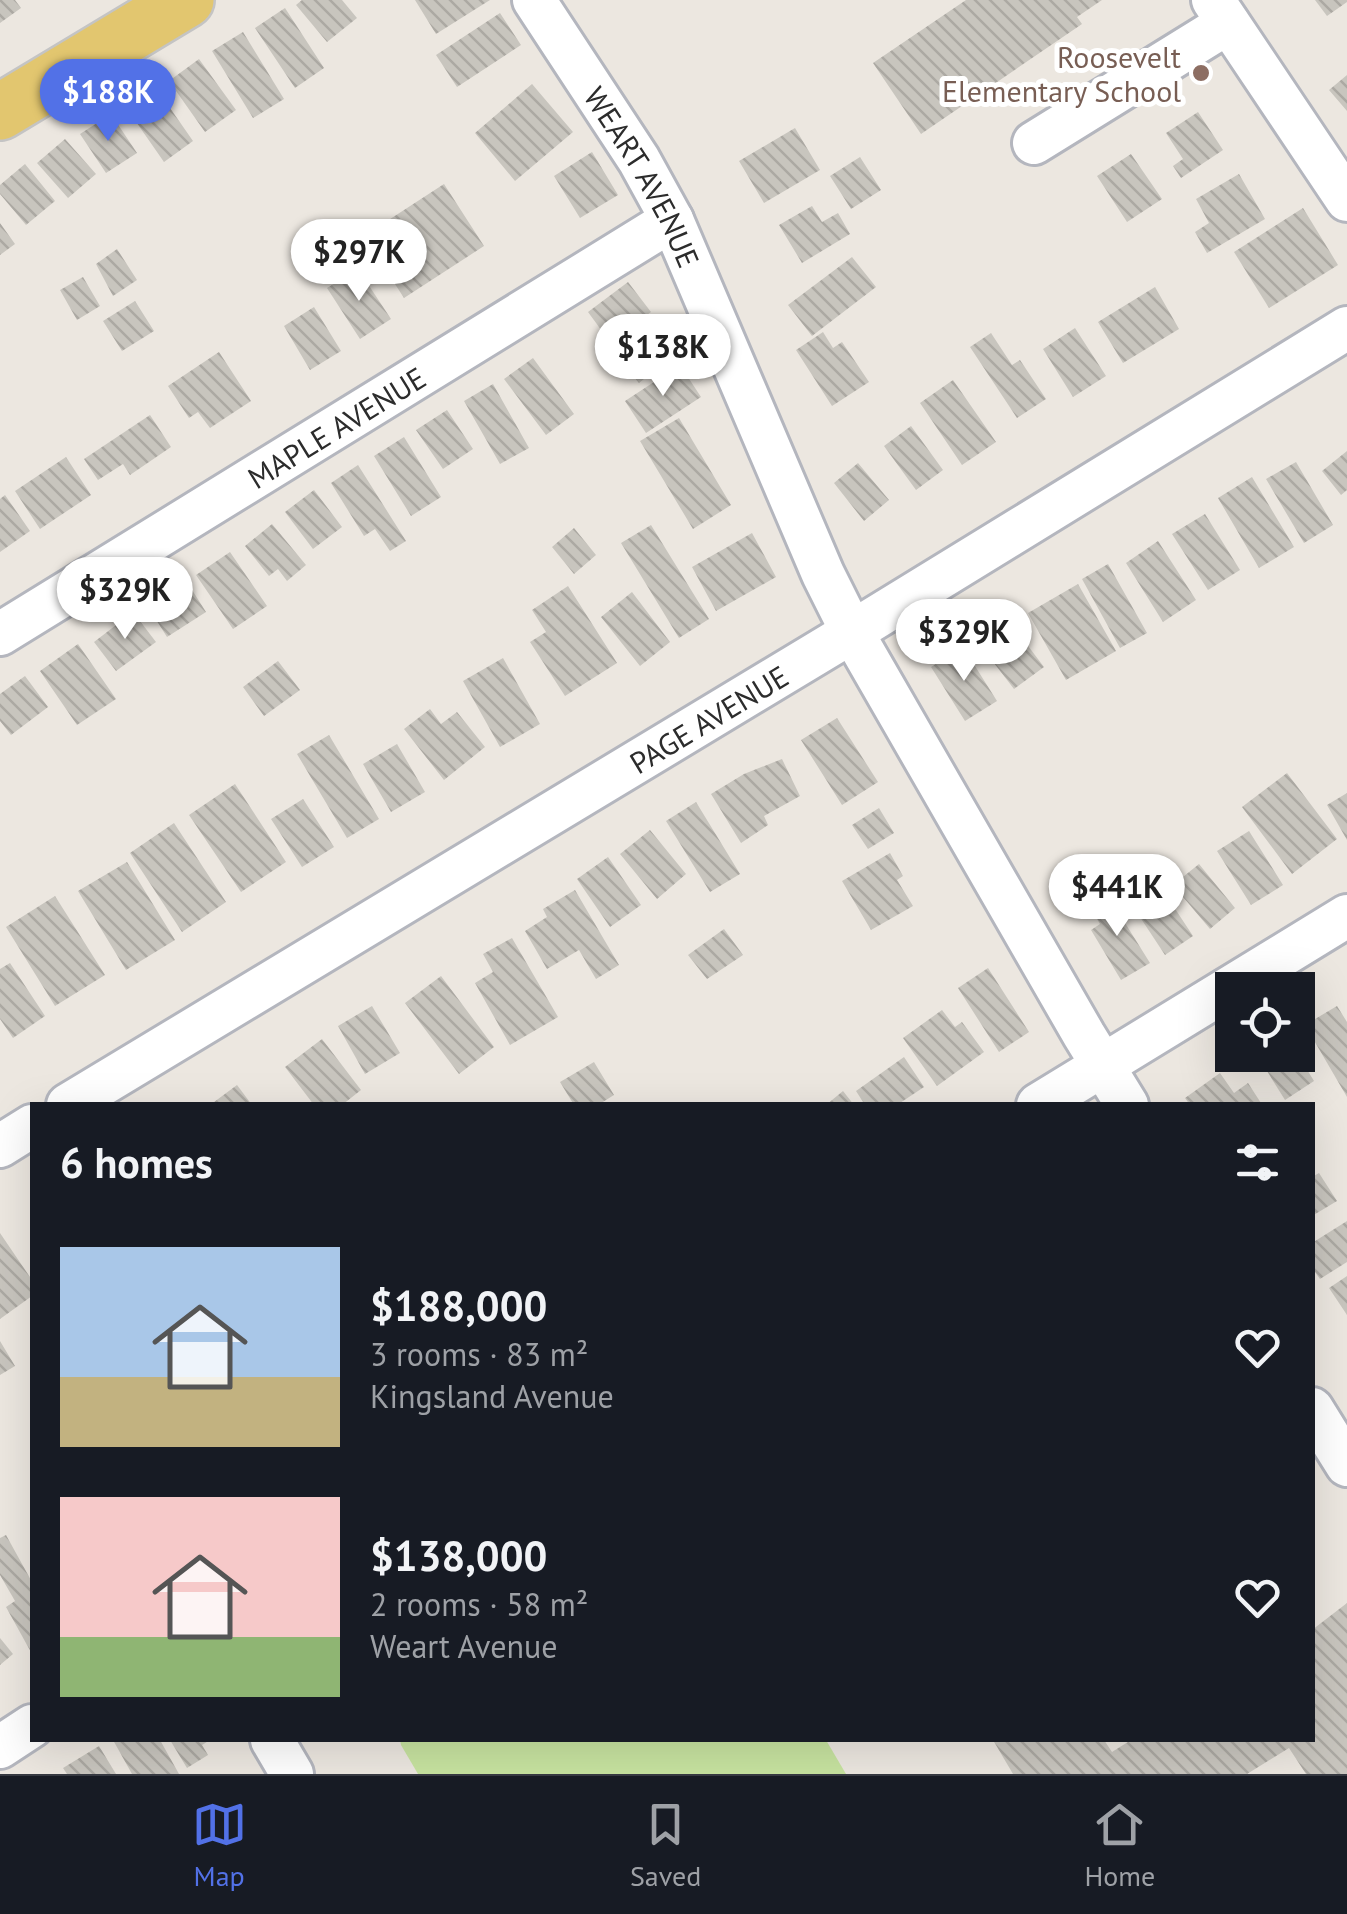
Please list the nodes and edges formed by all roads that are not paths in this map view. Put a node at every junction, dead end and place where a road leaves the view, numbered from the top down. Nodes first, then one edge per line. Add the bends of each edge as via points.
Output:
1 (186, 0) edge
2 (534, 0) edge
3 (1220, 12) edge
4 (0, 112) edge
5 (1034, 143) dead end
6 (1347, 200) edge
7 (672, 220) junction
8 (1347, 328) edge
9 (852, 632) junction
10 (0, 634) edge
11 (1347, 916) edge
12 (1103, 1065) junction
13 (73, 1102) edge
14 (1043, 1102) edge
15 (1125, 1102) edge
16 (30, 1127) edge
17 (0, 1146) edge
18 (1315, 1413) edge
19 (1347, 1465) edge
20 (30, 1727) edge
21 (273, 1742) edge
22 (0, 1746) edge
23 (292, 1774) edge

1 - 4 main road
2 - 7 street, WEART AVENUE
3 - 5 street
3 - 6 street
7 - 9 street, WEART AVENUE
7 - 10 street, MAPLE AVENUE
8 - 9 street, PAGE AVENUE
9 - 12 street, WEART AVENUE
9 - 13 street, PAGE AVENUE
11 - 12 street
12 - 14 street
12 - 15 street, WEART AVENUE
16 - 17 street
18 - 19 street
20 - 22 street
21 - 23 street

